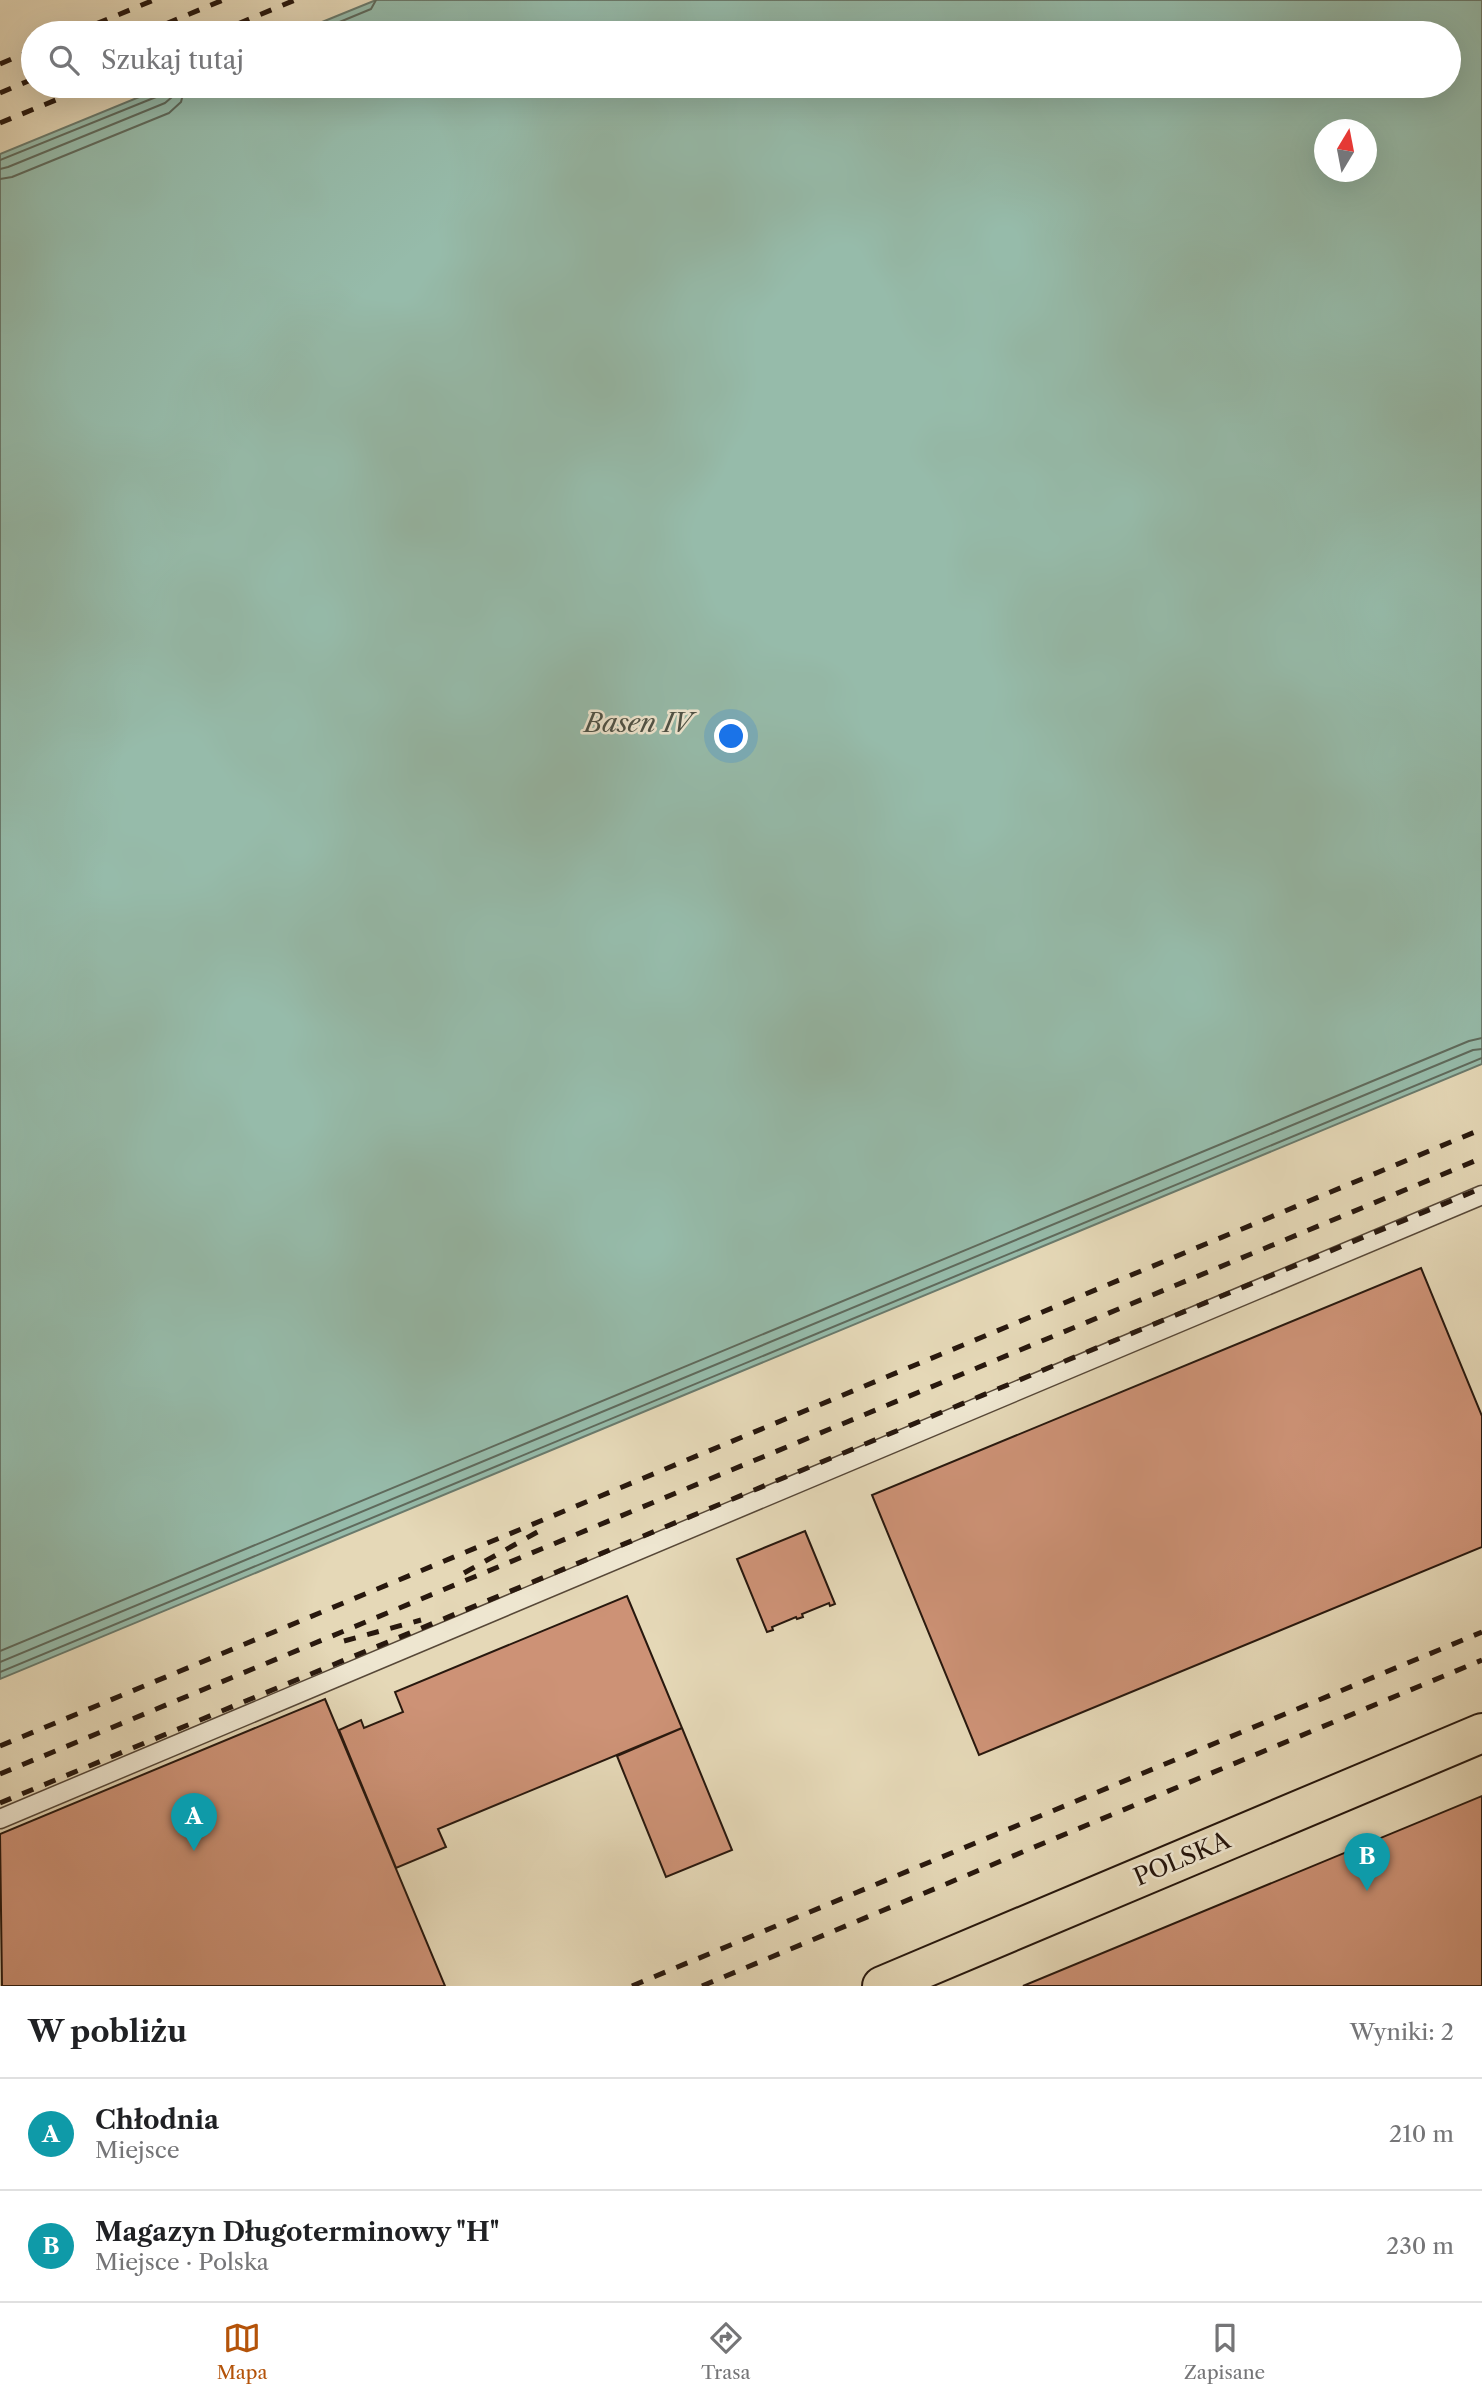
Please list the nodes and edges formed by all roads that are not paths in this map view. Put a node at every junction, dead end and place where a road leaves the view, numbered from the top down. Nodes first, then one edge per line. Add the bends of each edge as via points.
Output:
1 (1482, 1195) edge
2 (1482, 1732) edge
3 (0, 1819) edge
4 (882, 1986) edge

1 - 3 lane
2 - 4 highway, POLSKA

